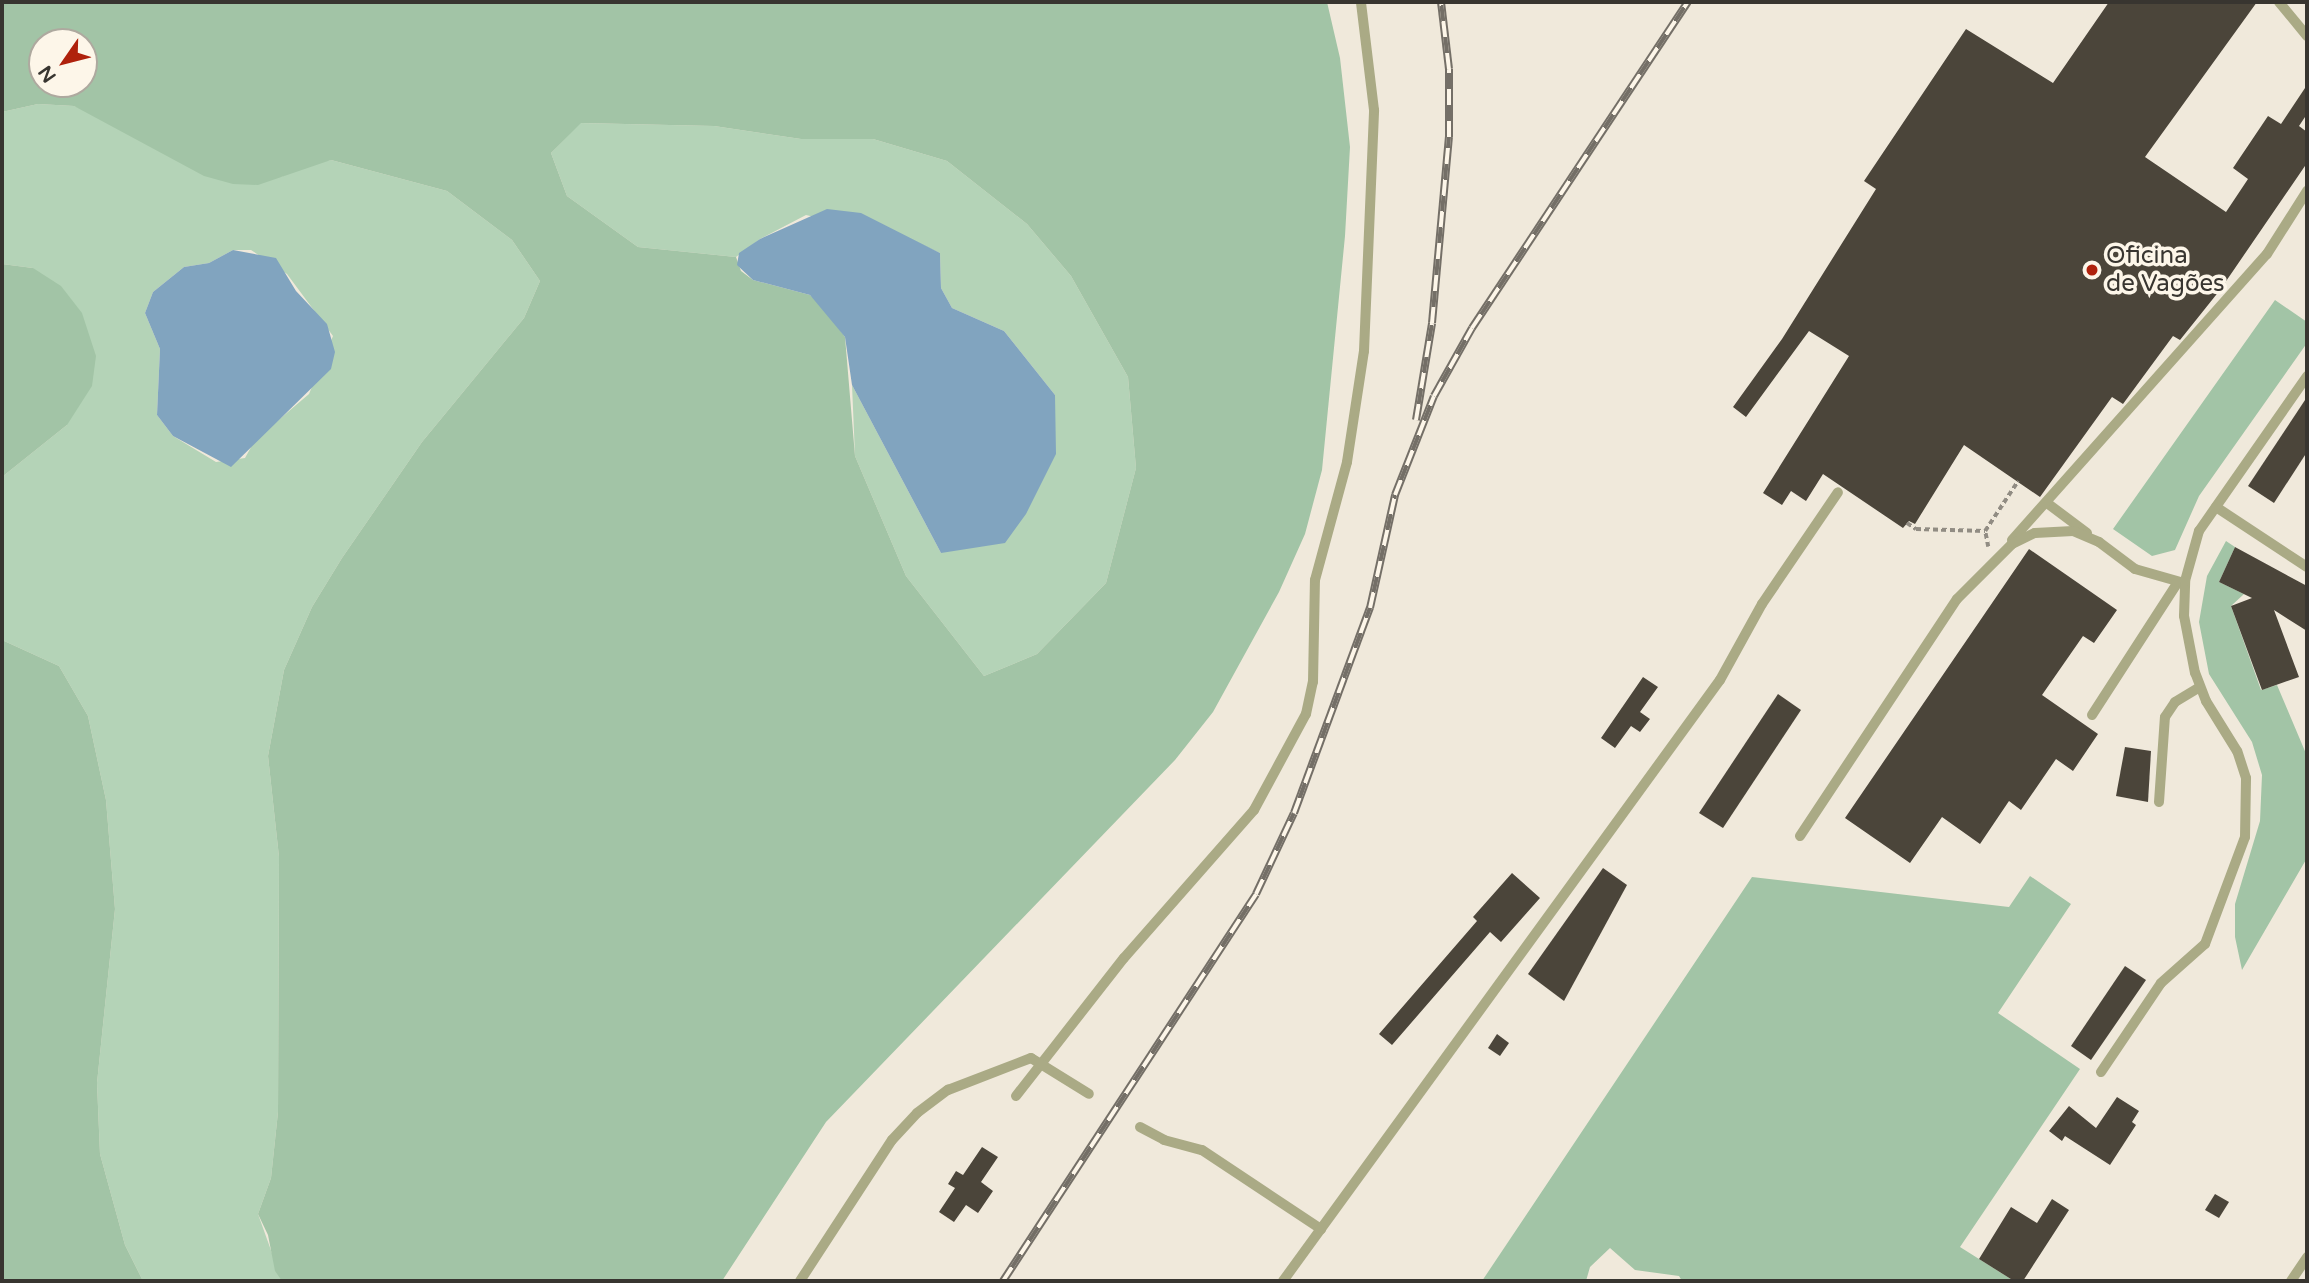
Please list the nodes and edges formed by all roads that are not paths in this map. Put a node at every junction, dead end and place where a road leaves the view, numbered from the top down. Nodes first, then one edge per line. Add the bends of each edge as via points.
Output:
1 (1361, 2) edge
2 (2279, 2) edge
3 (2307, 36) edge
4 (2307, 191) edge
5 (2307, 376) edge
6 (1838, 492) dead end
7 (2047, 503) junction
8 (2216, 507) junction
9 (2099, 542) junction
10 (1990, 563) junction
11 (2307, 567) edge
12 (2181, 583) junction
13 (2200, 687) junction
14 (2092, 715) dead end
15 (2160, 802) dead end
16 (1800, 836) dead end
17 (1042, 1062) junction
18 (2101, 1072) dead end
19 (1089, 1094) dead end
20 (1016, 1096) dead end
21 (1140, 1127) dead end
22 (1321, 1229) junction
23 (2307, 1258) edge
24 (800, 1281) edge
25 (1283, 1281) edge
26 (2291, 1281) edge

1 - 17 lane via 1374,110 1364,351 1347,462 1315,580 1313,682 1308,706 1284,760 1254,810 1124,958
2 - 3 lane
4 - 7 lane via 2267,254
5 - 8 lane
6 - 22 lane via 1762,604 1720,680
7 - 9 lane
7 - 10 lane
8 - 11 lane
8 - 12 lane via 2192,547
9 - 10 lane via 2073,531 2047,531 2023,538
9 - 12 lane via 2135,569
10 - 16 lane via 1957,599
12 - 13 lane
12 - 14 lane
13 - 15 lane via 2175,702 2165,717
13 - 18 lane via 2242,764 2249,808 2245,836 2205,944 2161,982
17 - 19 lane
17 - 20 lane
17 - 24 lane via 1019,1060 948,1090 917,1113 882,1153
21 - 22 lane via 1164,1140 1202,1150
22 - 25 lane
23 - 26 lane

